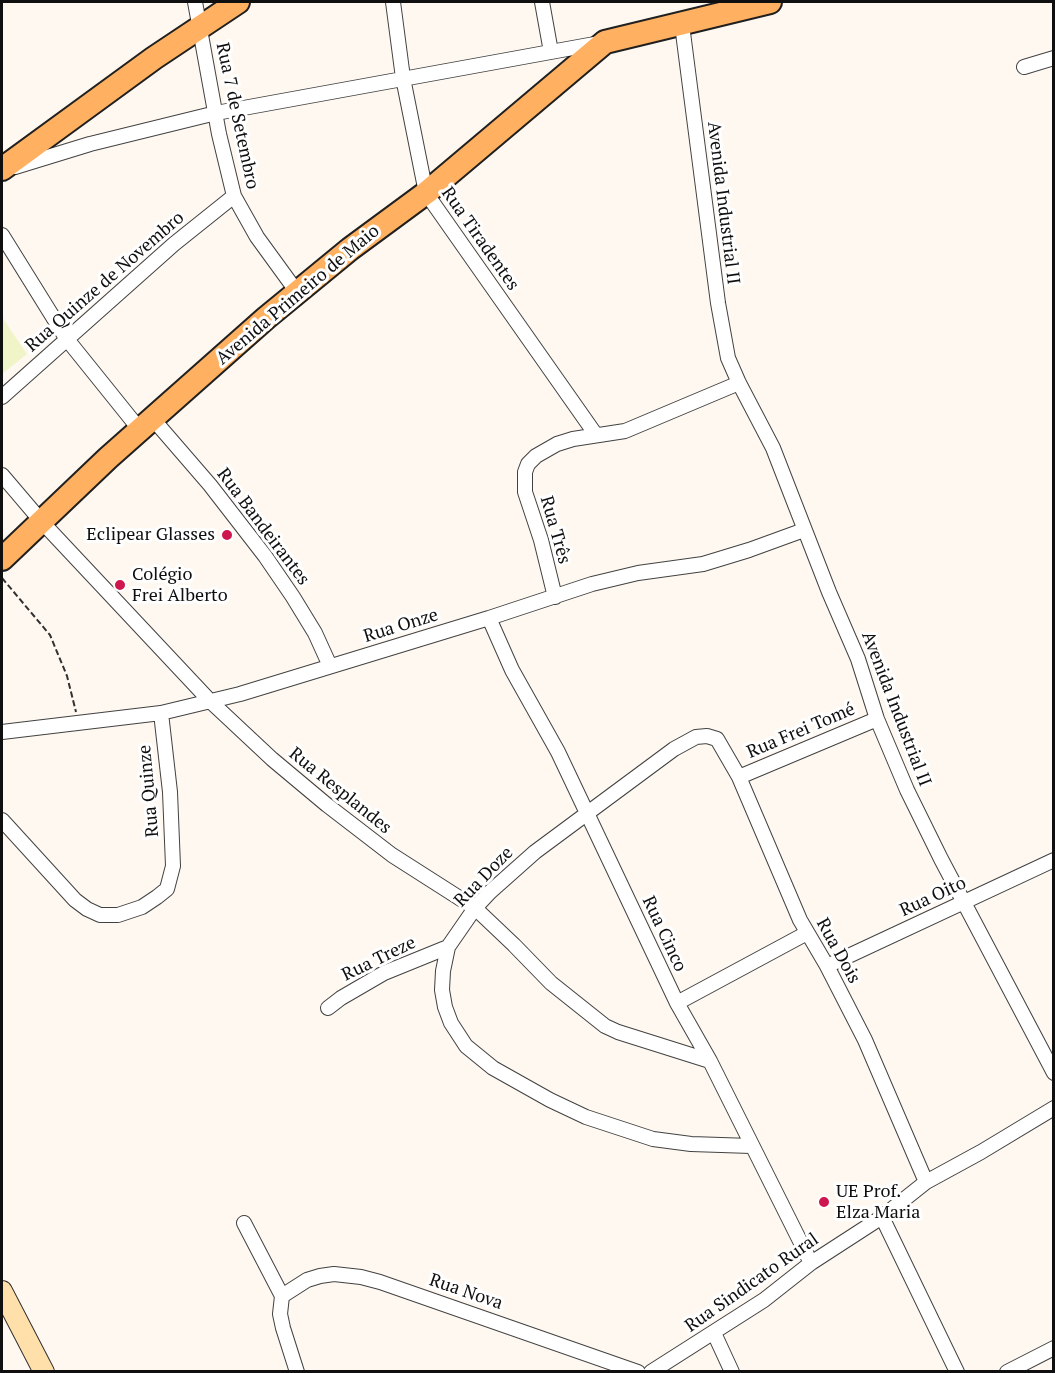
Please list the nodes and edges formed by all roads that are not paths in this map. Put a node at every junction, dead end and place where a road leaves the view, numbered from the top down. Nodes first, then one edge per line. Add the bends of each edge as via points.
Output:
1 (195, 2) edge
2 (238, 2) edge
3 (393, 2) edge
4 (542, 2) edge
5 (770, 2) edge
6 (200, 25) junction
7 (682, 25) junction
8 (604, 42) junction
9 (551, 52) junction
10 (1053, 58) edge
11 (1024, 68) dead end
12 (403, 78) junction
13 (216, 113) junction
14 (2, 170) edge
15 (426, 193) junction
16 (234, 196) junction
17 (2, 235) edge
18 (297, 292) junction
19 (66, 338) junction
20 (739, 383) junction
21 (2, 397) edge
22 (146, 425) junction
23 (596, 435) junction
24 (2, 475) edge
25 (42, 522) junction
26 (804, 530) junction
27 (2, 559) edge
28 (555, 597) junction
29 (489, 618) junction
30 (330, 666) junction
31 (210, 701) junction
32 (161, 713) junction
33 (877, 719) junction
34 (2, 732) edge
35 (717, 739) joint
36 (739, 777) junction
37 (587, 813) junction
38 (2, 820) edge
39 (1053, 860) edge
40 (964, 903) junction
41 (475, 908) junction
42 (807, 933) junction
43 (448, 947) junction
44 (827, 966) junction
45 (677, 1003) junction
46 (328, 1008) dead end
47 (1050, 1056) edge
48 (710, 1061) junction
49 (1053, 1073) edge
50 (1053, 1108) edge
51 (751, 1146) junction
52 (926, 1182) junction
53 (882, 1217) junction
54 (244, 1223) dead end
55 (811, 1263) junction
56 (2, 1291) edge
57 (282, 1296) junction
58 (714, 1333) junction
59 (1053, 1348) edge
60 (44, 1371) edge
61 (297, 1371) edge
62 (638, 1371) edge
63 (651, 1371) edge
64 (732, 1371) edge
65 (957, 1371) edge
66 (1007, 1371) edge

1 - 6 street, Rua 7 de Setembro
2 - 6 main road
3 - 12 street, Rua Tiradentes
4 - 9 street
5 - 7 main road
6 - 13 street, Rua 7 de Setembro
6 - 14 main road via 31,145
7 - 8 main road
7 - 20 street, Avenida Industrial II via 717,303 728,358
8 - 9 street
8 - 15 main road, Avenida Primeiro de Maio
9 - 12 street
10 - 11 street
12 - 13 street
12 - 15 street, Rua Tiradentes
13 - 14 street
13 - 16 street, Rua 7 de Setembro
15 - 18 main road, Avenida Primeiro de Maio
15 - 23 street, Rua Tiradentes
16 - 18 street, Rua 7 de Setembro via 257,237
16 - 19 street, Rua Quinze de Novembro
17 - 19 street, Rua Bandeirantes
18 - 22 main road, Avenida Primeiro de Maio
19 - 21 street, Rua Quinze de Novembro
19 - 22 street, Rua Bandeirantes
20 - 23 street via 626,431
20 - 26 street, Avenida Industrial II via 773,448
22 - 25 main road, Avenida Primeiro de Maio
22 - 30 street, Rua Bandeirantes via 210,485 265,556 304,615
23 - 28 street, Rua Três via 573,439 545,451 525,472 525,492
24 - 25 street, Rua Resplandes
25 - 27 main road, Avenida Primeiro de Maio
25 - 31 street, Rua Resplandes
26 - 28 street, Rua Onze via 703,564 638,573
26 - 33 street, Avenida Industrial II via 855,652
28 - 29 street, Rua Onze
29 - 30 street, Rua Onze
29 - 37 street, Rua Cinco
30 - 31 street, Rua Onze
31 - 32 street, Rua Onze
31 - 41 street, Rua Resplandes via 272,759 368,838
32 - 34 street, Rua Onze
32 - 38 street, Rua Quinze via 173,866 167,889 142,907 110,916 87,909
33 - 36 street, Rua Frei Tomé
33 - 40 street, Avenida Industrial II via 924,826
35 - 36 street, Rua Dois
35 - 37 street, Rua Doze via 707,736 686,741
36 - 42 street, Rua Dois
37 - 41 street, Rua Doze via 513,870
37 - 45 street, Rua Cinco
39 - 40 street, Rua Oito
40 - 44 street, Rua Oito
40 - 47 street, Avenida Industrial II
41 - 43 street, Rua Doze
41 - 48 street, Rua Resplandes via 551,983 605,1026
42 - 44 street, Rua Dois
42 - 45 street
43 - 46 street, Rua Treze via 384,974
43 - 51 street, Rua Doze via 442,990 445,1006 466,1047 494,1068 586,1117 627,1132 691,1144
44 - 52 street, Rua Dois via 869,1048
45 - 48 street, Rua Cinco
47 - 49 street, Avenida Industrial II
48 - 51 street, Rua Cinco
50 - 52 street, Rua Sindicato Rural
51 - 55 street, Rua Cinco
52 - 53 street, Rua Sindicato Rural
53 - 55 street, Rua Sindicato Rural
53 - 65 street
54 - 57 street
55 - 58 street, Rua Sindicato Rural
56 - 60 street
57 - 61 street via 281,1321
57 - 62 street, Rua Nova via 320,1276 361,1277
58 - 63 street, Rua Sindicato Rural
58 - 64 street
59 - 66 street

